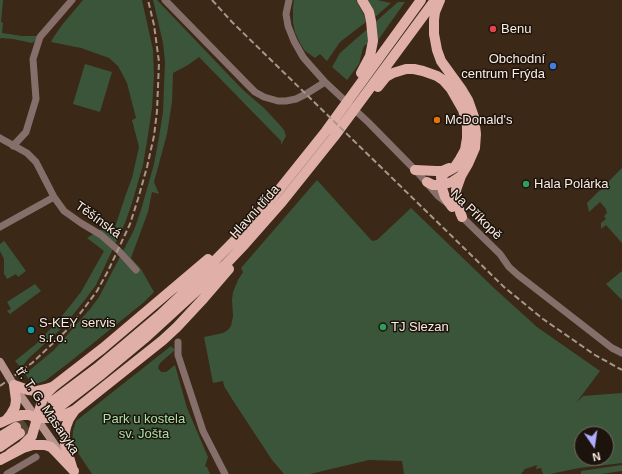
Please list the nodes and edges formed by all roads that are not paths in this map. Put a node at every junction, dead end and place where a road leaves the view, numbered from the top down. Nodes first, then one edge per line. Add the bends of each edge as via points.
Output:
1 (72, 0) edge
2 (165, 0) edge
3 (289, 0) edge
4 (362, 0) edge
5 (421, 0) edge
6 (435, 0) edge
7 (440, 0) edge
8 (325, 82) junction
9 (0, 138) edge
10 (325, 141) junction
11 (13, 146) junction
12 (455, 164) junction
13 (415, 170) junction
14 (461, 176) junction
15 (427, 182) junction
16 (441, 185) junction
17 (54, 197) junction
18 (278, 199) junction
19 (452, 207) junction
20 (462, 217) junction
21 (0, 228) edge
22 (216, 255) junction
23 (228, 266) junction
24 (136, 270) dead end
25 (178, 342) dead end
26 (622, 353) edge
27 (2, 365) edge
28 (54, 386) junction
29 (17, 390) junction
30 (75, 410) junction
31 (36, 418) junction
32 (3, 421) edge
33 (0, 437) edge
34 (0, 447) edge
35 (10, 454) junction
36 (36, 457) dead end
37 (0, 460) edge
38 (75, 473) edge
39 (7, 474) edge
40 (225, 474) edge

1 - 11 street via 40,37 33,59 36,99 26,132
2 - 8 street via 255,92 264,97 278,101 296,99
3 - 8 street, Na Příkopě via 286,14 294,41
4 - 10 main road via 369,12 372,26 370,56 362,72 330,116
5 - 10 main road
6 - 10 main road, Hlavní třída
7 - 14 main road via 434,20 435,44 441,61 468,100 474,117 475,148
8 - 13 street, Na Příkopě
9 - 11 street, Těšínská
10 - 12 main road via 346,130 386,77 400,71 417,69 443,80 452,89 463,110 467,138 465,150
10 - 18 main road, Hlavní třída
11 - 17 street, Těšínská via 27,153 36,162
12 - 13 main road via 440,171
12 - 16 main road via 441,177
13 - 15 street, Na Příkopě
14 - 16 main road
14 - 20 main road via 456,200
15 - 16 main road
15 - 19 street, Na Příkopě via 438,196
16 - 19 main road
17 - 21 street
17 - 24 street, Těšínská via 64,211 101,235
18 - 22 main road via 254,212
18 - 23 main road via 269,226
19 - 20 street, Na Příkopě
20 - 26 street, Na Příkopě via 522,278
22 - 23 main road via 180,296 150,324 56,404 102,374
22 - 28 main road
23 - 30 main road via 204,298 177,327
25 - 40 street via 178,355 203,431
27 - 29 street, tř. T. G. Masaryka
28 - 29 main road via 37,391
28 - 31 main road via 44,397
29 - 31 street, tř. T. G. Masaryka
29 - 32 main road via 12,414
30 - 31 main road via 54,418
30 - 38 main road via 66,427 65,444
31 - 32 main road via 22,415
31 - 35 main road via 32,436
31 - 38 street, tř. T. G. Masaryka
33 - 34 main road via 18,430
35 - 37 main road
35 - 38 main road via 33,444 45,445 57,453
36 - 39 street

